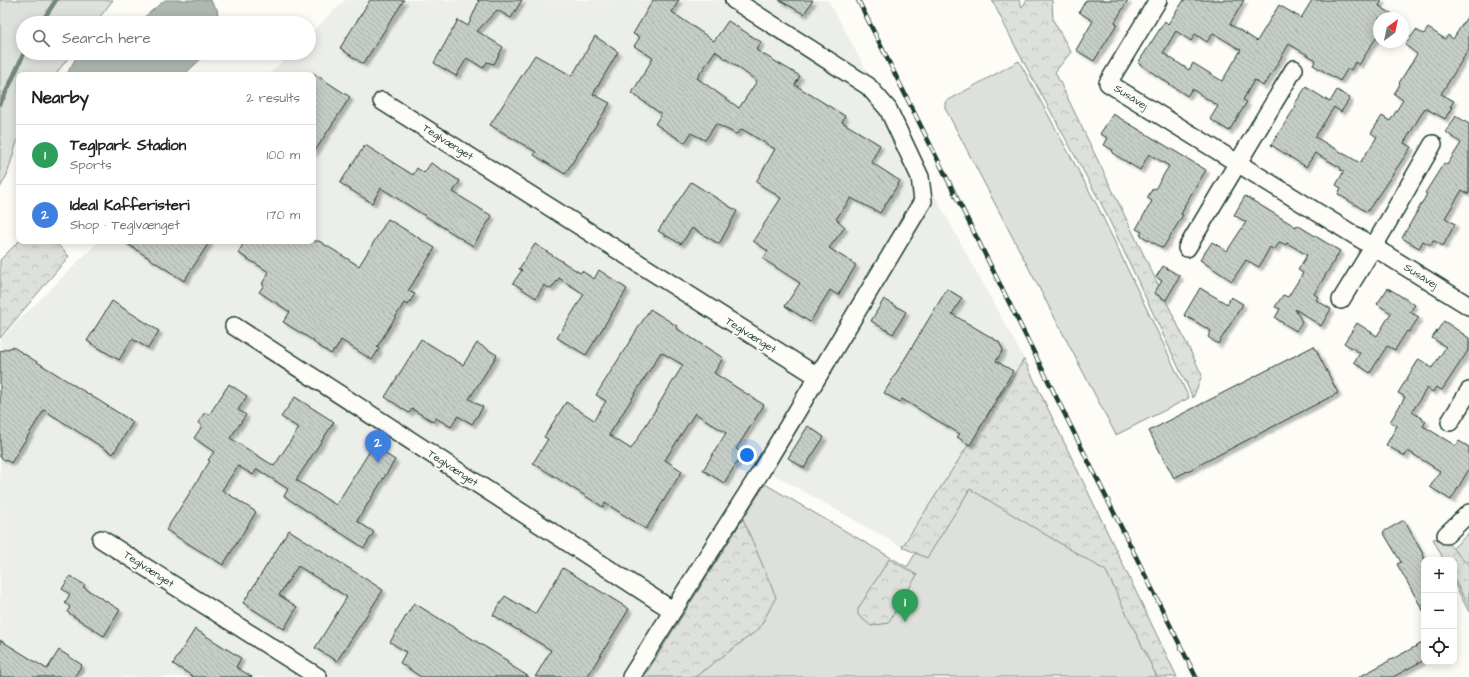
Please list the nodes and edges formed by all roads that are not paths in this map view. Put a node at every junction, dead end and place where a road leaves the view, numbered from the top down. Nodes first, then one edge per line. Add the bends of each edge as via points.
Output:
1 (734, 0) edge
2 (1158, 0) edge
3 (1294, 70) dead end
4 (382, 101) dead end
5 (1433, 144) dead end
6 (1237, 163) junction
7 (1374, 246) junction
8 (1187, 248) dead end
9 (1341, 300) dead end
10 (1469, 306) edge
11 (234, 326) dead end
12 (817, 376) junction
13 (1469, 391) edge
14 (1450, 422) dead end
15 (1469, 513) edge
16 (1446, 535) dead end
17 (101, 538) dead end
18 (672, 610) junction
19 (318, 677) edge
20 (631, 677) edge

1 - 12 street via 868,86 888,109 920,177 923,201
2 - 6 street, Susåvej via 1108,83
3 - 6 street
4 - 12 street, Teglvænget
5 - 7 street
6 - 7 street, Susåvej
6 - 8 street
7 - 9 street
7 - 10 street, Susåvej
11 - 18 street, Teglvænget
12 - 18 street via 760,472
13 - 14 street
15 - 16 street
17 - 19 street, Teglvænget
18 - 20 street

